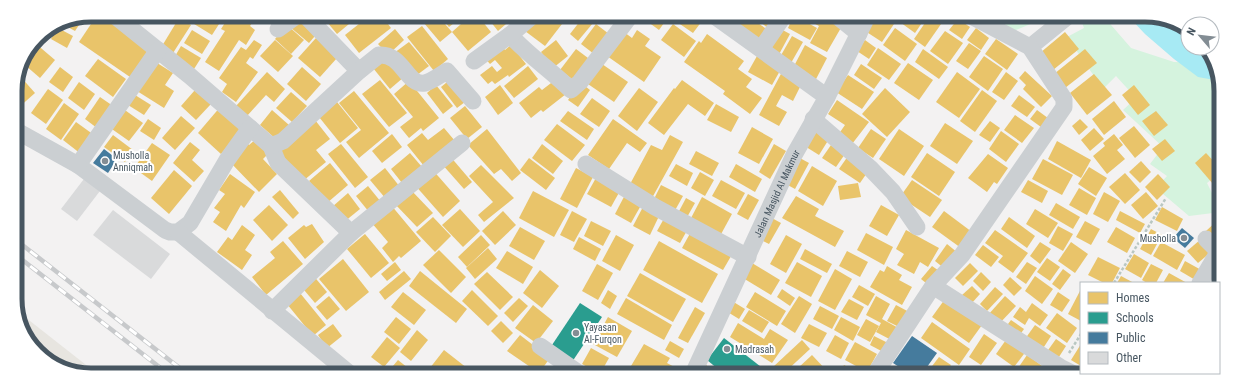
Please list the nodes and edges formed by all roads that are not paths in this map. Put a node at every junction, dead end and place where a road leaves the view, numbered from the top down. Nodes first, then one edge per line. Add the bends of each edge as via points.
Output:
1 (123, 22) edge
2 (288, 22) edge
3 (312, 22) edge
4 (525, 22) edge
5 (625, 22) edge
6 (724, 22) edge
7 (780, 22) edge
8 (844, 22) edge
9 (865, 22) edge
10 (982, 22) edge
11 (1061, 22) edge
12 (278, 29) dead end
13 (859, 34) junction
14 (510, 35) junction
15 (1030, 47) junction
16 (761, 49) junction
17 (158, 50) junction
18 (474, 61) dead end
19 (358, 71) junction
20 (827, 97) junction
21 (473, 101) dead end
22 (813, 119) junction
23 (250, 128) junction
24 (22, 134) edge
25 (462, 143) dead end
26 (271, 146) junction
27 (586, 164) dead end
28 (78, 165) junction
29 (917, 227) dead end
30 (178, 232) junction
31 (350, 233) junction
32 (1206, 239) dead end
33 (1214, 247) edge
34 (748, 257) junction
35 (1214, 259) edge
36 (1201, 282) edge
37 (933, 286) junction
38 (272, 311) junction
39 (540, 346) dead end
40 (343, 368) edge
41 (571, 368) edge
42 (696, 368) edge
43 (879, 368) edge
44 (1053, 368) edge

1 - 17 street
2 - 12 street
3 - 19 street
4 - 14 street
5 - 14 street via 580,82 571,90
6 - 16 street
7 - 16 street
8 - 13 street
9 - 13 street, Jalan Masjid Al Makmur
10 - 15 street
11 - 15 street
13 - 20 street, Jalan Masjid Al Makmur
14 - 18 street
15 - 37 street via 1064,99 1064,107 962,255
16 - 20 street
17 - 23 street
17 - 28 street
19 - 21 street via 379,55 387,55 397,61 418,83 425,83 447,71
19 - 26 street via 283,141
20 - 22 street, Jalan Masjid Al Makmur
22 - 29 street via 870,168 893,192
22 - 34 street, Jalan Masjid Al Makmur
23 - 26 street
23 - 30 street via 227,160 190,223
24 - 28 street
25 - 31 street
26 - 31 street via 278,163
27 - 34 street via 655,207
28 - 30 street via 165,230
30 - 38 street
31 - 38 street
32 - 33 street
34 - 42 street, Jalan Masjid Al Makmur
35 - 36 street
37 - 43 street
37 - 44 street
38 - 40 street
39 - 41 street

